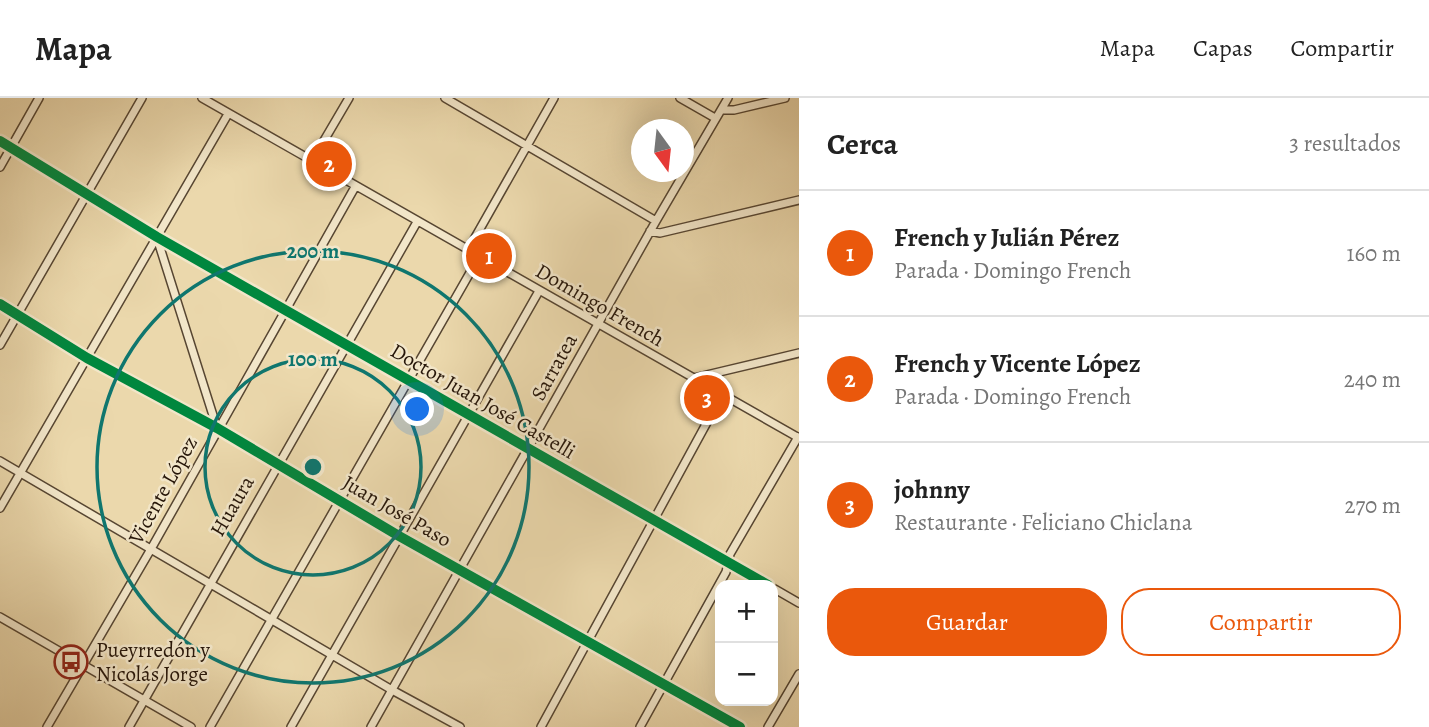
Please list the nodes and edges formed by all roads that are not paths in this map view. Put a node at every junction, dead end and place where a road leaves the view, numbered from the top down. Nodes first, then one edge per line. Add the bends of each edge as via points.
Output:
1 (39, 98) edge
2 (142, 98) edge
3 (202, 98) edge
4 (349, 98) edge
5 (445, 98) edge
6 (554, 98) edge
7 (680, 98) edge
8 (728, 98) edge
9 (785, 98) edge
10 (721, 110) junction
11 (228, 114) junction
12 (715, 118) junction
13 (0, 141) edge
14 (527, 145) junction
15 (11, 147) junction
16 (312, 161) junction
17 (0, 167) edge
18 (355, 187) junction
19 (88, 194) junction
20 (799, 200) edge
21 (656, 220) junction
22 (417, 222) junction
23 (650, 231) junction
24 (157, 237) junction
25 (468, 250) junction
26 (478, 257) junction
27 (539, 291) junction
28 (0, 304) edge
29 (286, 310) junction
30 (18, 315) junction
31 (597, 324) junction
32 (0, 345) edge
33 (347, 345) junction
34 (799, 353) edge
35 (87, 358) junction
36 (694, 378) junction
37 (408, 380) junction
38 (723, 393) junction
39 (468, 415) junction
40 (217, 428) junction
41 (798, 438) edge
42 (529, 450) junction
43 (0, 461) edge
44 (278, 465) junction
45 (20, 473) junction
46 (339, 500) junction
47 (0, 508) edge
48 (653, 519) junction
49 (400, 536) junction
50 (151, 549) junction
51 (728, 563) junction
52 (461, 570) junction
53 (759, 580) edge
54 (210, 584) junction
55 (778, 591) edge
56 (799, 603) edge
57 (0, 617) edge
58 (272, 619) junction
59 (587, 641) junction
60 (331, 655) junction
61 (84, 664) junction
62 (799, 674) edge
63 (664, 685) junction
64 (392, 690) junction
65 (145, 701) junction
66 (47, 727) edge
67 (129, 727) edge
68 (191, 727) edge
69 (210, 727) edge
70 (291, 727) edge
71 (371, 727) edge
72 (460, 727) edge
73 (541, 727) edge
74 (640, 727) edge
75 (740, 727) edge
76 (768, 727) edge

1 - 15 street
2 - 19 street
3 - 11 street, Domingo French
4 - 16 street
5 - 14 street
6 - 14 street
7 - 12 street
8 - 10 street, Sarratea
9 - 10 street
10 - 12 street, Sarratea
11 - 16 street, Domingo French
11 - 24 street
12 - 21 street, Sarratea
13 - 15 street, Doctor Juan José Castelli
14 - 21 street
14 - 25 street
15 - 17 street
15 - 19 street, Doctor Juan José Castelli
16 - 18 street, Domingo French
18 - 22 street, Domingo French
18 - 29 street, Vicente López
19 - 24 street, Doctor Juan José Castelli
19 - 30 street
20 - 23 street via 660,233
21 - 23 street, Sarratea
22 - 25 street, Domingo French
22 - 33 street, Huaura
23 - 31 street, Sarratea
24 - 29 street, Doctor Juan José Castelli
24 - 35 street
24 - 40 street
25 - 26 street, Domingo French
26 - 27 street, Domingo French
26 - 37 street
27 - 31 street, Domingo French
27 - 39 street
28 - 30 street, Juan José Paso
29 - 33 street, Doctor Juan José Castelli
29 - 40 street, Vicente López
30 - 32 street
30 - 35 street, Juan José Paso
31 - 36 street, Domingo French
31 - 42 street, Sarratea
33 - 37 street, Doctor Juan José Castelli
33 - 44 street, Huaura
34 - 36 street
35 - 40 street, Juan José Paso
35 - 45 street
36 - 38 street, Domingo French
37 - 39 street, Doctor Juan José Castelli
37 - 46 street
38 - 41 street, Domingo French
38 - 48 street
39 - 42 street, Doctor Juan José Castelli
39 - 49 street
40 - 44 street, Juan José Paso
40 - 50 street, Vicente López
41 - 51 street
42 - 48 street, Doctor Juan José Castelli
42 - 52 street, Sarratea
43 - 45 street
44 - 46 street, Juan José Paso
44 - 54 street, Huaura
45 - 47 street
45 - 50 street
46 - 49 street, Juan José Paso
46 - 58 street
48 - 51 street, Doctor Juan José Castelli
48 - 59 street
49 - 52 street, Juan José Paso
49 - 60 street
50 - 54 street
50 - 61 street, Vicente López
51 - 53 street, Doctor Juan José Castelli
51 - 63 street
52 - 59 street, Juan José Paso
52 - 64 street, Sarratea
54 - 58 street
54 - 65 street, Huaura
55 - 56 street
57 - 61 street
58 - 60 street
58 - 69 street
59 - 63 street, Juan José Paso
59 - 73 street
60 - 64 street
60 - 70 street
61 - 65 street
61 - 66 street, Vicente López
62 - 76 street
63 - 74 street
63 - 75 street, Juan José Paso
64 - 71 street, Sarratea
64 - 72 street
65 - 67 street, Huaura
65 - 68 street

